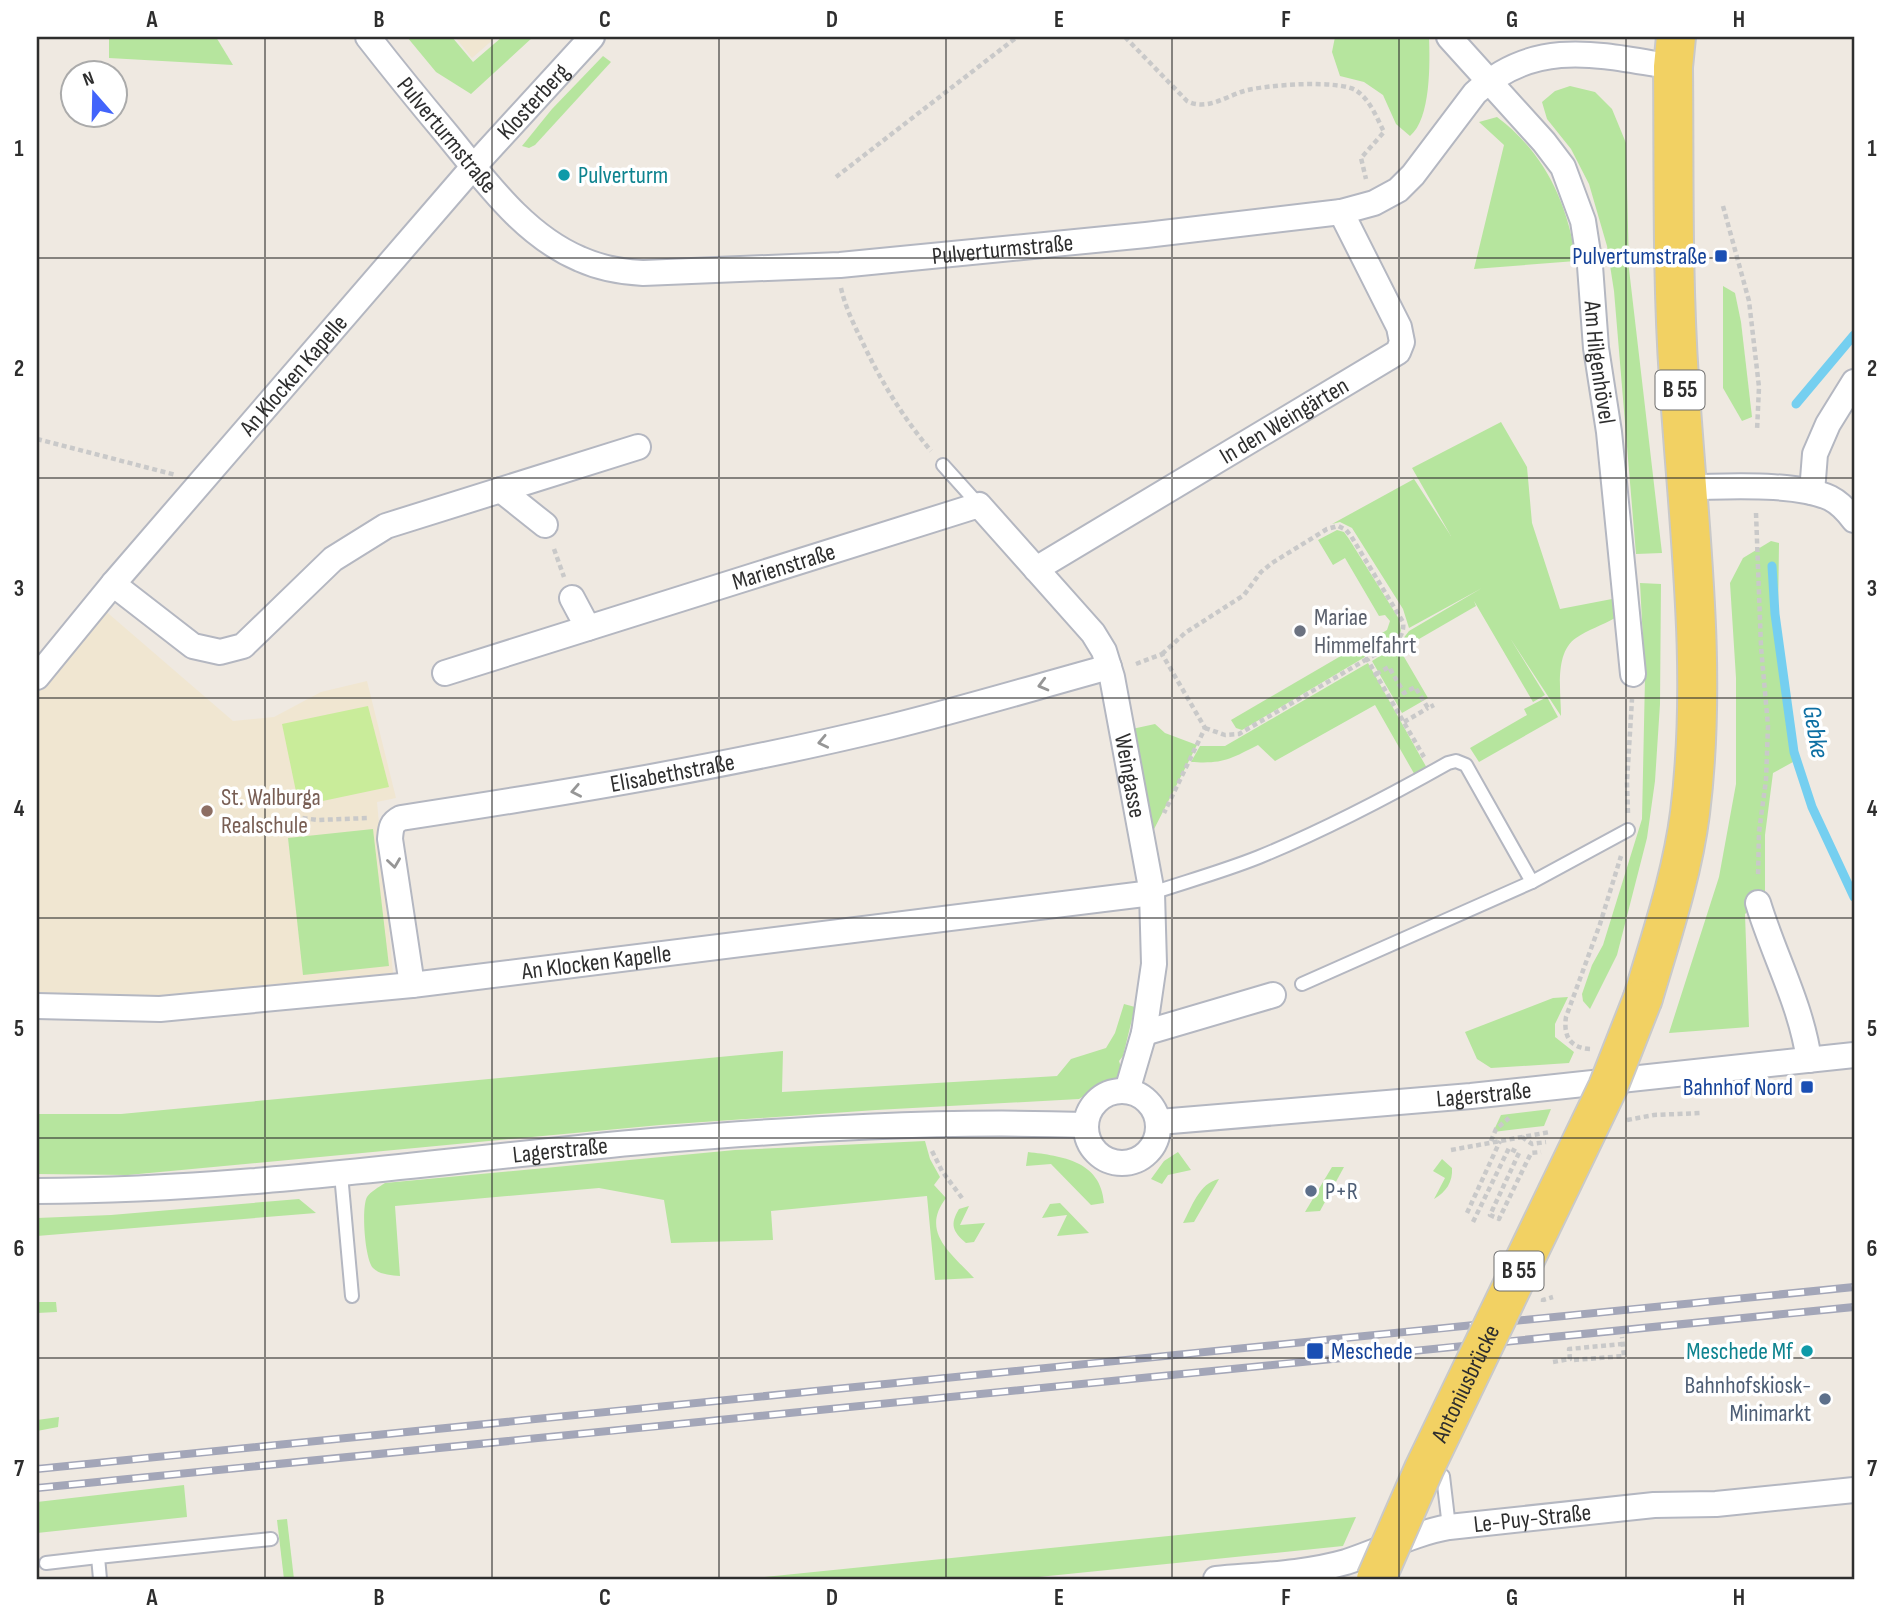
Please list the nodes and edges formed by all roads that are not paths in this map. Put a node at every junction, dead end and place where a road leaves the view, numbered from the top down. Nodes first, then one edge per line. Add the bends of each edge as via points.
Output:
1 (368, 37) edge
2 (592, 37) edge
3 (1449, 37) edge
4 (1675, 52) edge
5 (1487, 81) junction
6 (473, 167) junction
7 (1341, 212) junction
8 (1854, 382) edge
9 (638, 447) dead end
10 (943, 465) road end
11 (1687, 487) junction
12 (501, 490) junction
13 (1812, 492) junction
14 (979, 505) junction
15 (1854, 520) edge
16 (545, 525) road end
17 (1036, 569) junction
18 (113, 584) junction
19 (572, 598) road end
20 (588, 628) junction
21 (1109, 667) junction
22 (445, 673) dead end
23 (1633, 674) road end
24 (37, 677) edge
25 (1628, 830) road end
26 (1532, 882) junction
27 (1152, 893) junction
28 (1758, 903) road end
29 (1302, 984) dead end
30 (412, 985) junction
31 (1273, 995) dead end
32 (37, 1006) edge
33 (1144, 1032) junction
34 (1854, 1055) edge
35 (1809, 1060) junction
36 (1127, 1091) junction
37 (1158, 1122) junction
38 (1085, 1125) junction
39 (341, 1174) junction
40 (37, 1191) edge
41 (352, 1296) dead end
42 (1443, 1476) dead end
43 (1854, 1490) edge
44 (1449, 1527) junction
45 (271, 1539) dead end
46 (98, 1557) junction
47 (46, 1563) dead end
48 (100, 1579) edge
49 (1216, 1579) edge
50 (1376, 1579) edge

1 - 6 street, Pulverturmstraße
2 - 6 street, Klosterberg
3 - 5 street, Am Hilgenhövel
4 - 5 street, Pulverturmstraße via 1532,58
4 - 11 main road, B 55 via 1675,292
5 - 7 street, Pulverturmstraße via 1398,190
5 - 23 street, Am Hilgenhövel via 1563,167 1583,221
6 - 7 street, Pulverturmstraße via 506,205 549,241 580,259 617,271 840,265
6 - 18 street, An Klocken Kapelle
7 - 17 street, In den Weingärten via 1399,327 1402,342 1398,352
8 - 13 street via 1815,454
9 - 12 street
10 - 14 lane
11 - 13 street
11 - 50 main road, Antoniusbrücke / B 55, bridge via 1698,659 1692,790 1679,874 1643,998 1608,1087 1424,1469
12 - 16 street
12 - 18 street via 386,526 333,559 243,646 220,652 193,646
13 - 15 street via 1832,499
14 - 17 street, Weingasse
14 - 20 street, Marienstraße
17 - 21 street, Weingasse via 1093,633
18 - 24 street, An Klocken Kapelle
19 - 20 street
20 - 22 street, Marienstraße
21 - 27 street, Weingasse
21 -> 30 street, Elisabethstraße via 890,727 737,761 401,818 394,822 390,839
25 - 26 lane
26 - 27 lane via 1471,772 1456,761 1286,845
26 - 29 lane
27 - 30 street, An Klocken Kapelle
27 - 33 street, Weingasse via 1154,964
28 - 35 street via 1799,1012
30 - 32 street, An Klocken Kapelle via 160,1009
31 - 33 street
33 - 36 street, Weingasse
34 - 35 street, Lagerstraße
35 - 37 street, Lagerstraße
36 - 37 street via 1147,1100
36 - 38 street via 1115,1091 1095,1102
37 - 38 street via 1157,1140 1151,1149 1143,1157 1123,1163 1100,1156 1091,1147
38 - 39 street, Lagerstraße via 962,1122 653,1142
39 - 40 street, Lagerstraße via 110,1191
39 - 41 lane
42 - 44 lane
43 - 44 street, Le-Puy-Straße
44 - 49 street, Le-Puy-Straße via 1343,1563
45 - 46 lane
46 - 47 lane
46 - 48 lane

